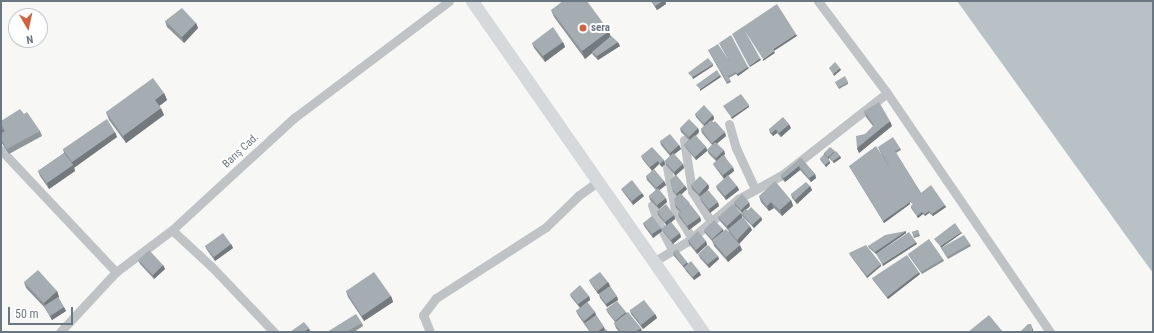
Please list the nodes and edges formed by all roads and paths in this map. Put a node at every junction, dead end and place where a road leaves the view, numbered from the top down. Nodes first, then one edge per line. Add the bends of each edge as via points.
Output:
1 (449, 1) edge
2 (472, 1) edge
3 (818, 1) edge
4 (887, 93) junction
5 (729, 124) dead end
6 (684, 140) dead end
7 (1, 150) edge
8 (667, 167) edge
9 (599, 181) junction
10 (755, 189) junction
11 (652, 205) edge
12 (711, 222) junction
13 (172, 230) junction
14 (691, 237) junction
15 (673, 250) junction
16 (655, 261) junction
17 (116, 272) junction
18 (60, 332) edge
19 (274, 332) edge
20 (430, 332) edge
21 (703, 332) edge
22 (1050, 332) edge

1 - 13 street, Barış Cad. via 294,118
2 - 9 main road
3 - 4 street
4 - 10 street via 782,175
4 - 22 street
5 - 10 street via 736,148
6 - 12 street via 692,191
7 - 17 street
8 - 14 street via 675,210
9 - 16 main road
9 - 20 street via 578,196 546,227 436,298 422,315
10 - 12 street
11 - 15 street via 658,224
12 - 14 street
13 - 17 street, Barış Cad.
13 - 19 street via 212,267
14 - 15 street
15 - 16 street
16 - 21 main road
17 - 18 street, Barış Cad.

